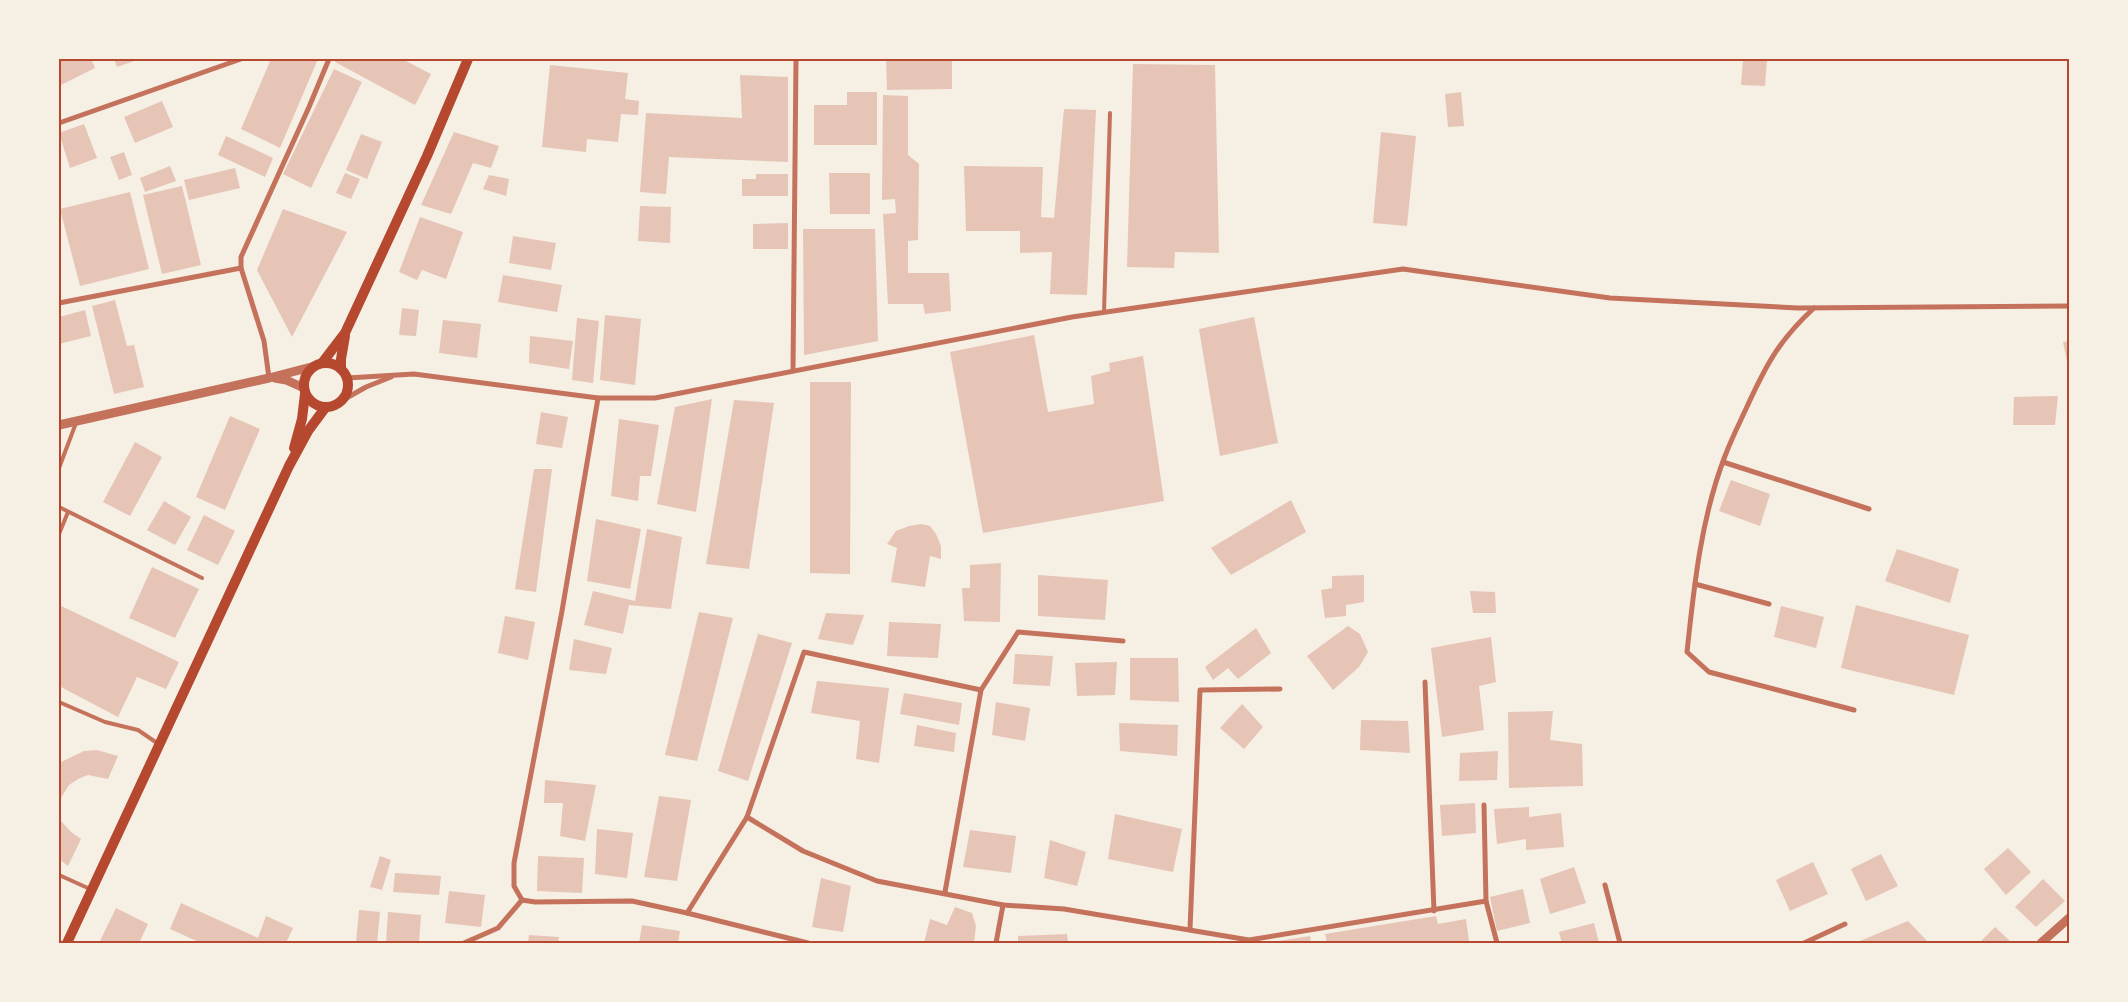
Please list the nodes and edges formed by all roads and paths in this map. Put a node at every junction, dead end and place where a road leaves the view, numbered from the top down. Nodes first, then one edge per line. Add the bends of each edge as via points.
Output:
1 (241, 59) edge
2 (329, 59) edge
3 (468, 59) edge
4 (796, 59) edge
5 (1110, 113) dead end
6 (59, 123) edge
7 (240, 268) junction
8 (59, 303) edge
9 (2069, 306) edge
10 (1814, 308) junction
11 (1104, 312) junction
12 (345, 333) junction
13 (318, 364) junction
14 (792, 370) junction
15 (344, 374) junction
16 (396, 375) junction
17 (269, 378) junction
18 (304, 391) junction
19 (598, 398) junction
20 (344, 400) junction
21 (325, 408) junction
22 (77, 421) junction
23 (59, 425) edge
24 (1723, 462) junction
25 (289, 466) junction
26 (59, 468) edge
27 (59, 507) edge
28 (1869, 509) dead end
29 (68, 512) junction
30 (59, 534) edge
31 (202, 578) dead end
32 (1695, 584) junction
33 (1769, 604) dead end
34 (1124, 641) dead end
35 (1425, 682) dead end
36 (981, 690) junction
37 (1280, 690) dead end
38 (59, 702) edge
39 (1854, 710) dead end
40 (159, 745) junction
41 (1484, 805) dead end
42 (747, 817) junction
43 (59, 875) edge
44 (1605, 885) dead end
45 (92, 890) junction
46 (945, 892) junction
47 (522, 900) junction
48 (1486, 901) junction
49 (1004, 905) junction
50 (1434, 911) junction
51 (687, 913) junction
52 (2069, 918) edge
53 (1845, 924) dead end
54 (1190, 929) junction
55 (1249, 942) edge
56 (67, 943) edge
57 (464, 943) edge
58 (808, 943) edge
59 (996, 943) edge
60 (1496, 943) edge
61 (1620, 943) edge
62 (1804, 943) edge
63 (2041, 943) edge

1 - 6 street
2 - 7 street via 242,256
3 - 12 main road
4 - 14 street
5 - 11 lane
7 - 8 street
7 - 17 street via 264,341
9 - 10 street
10 - 11 street via 1610,298 1403,269
10 - 24 street via 1793,327 1768,361
11 - 14 street
12 - 13 main road
12 - 15 main road via 341,359
13 - 15 main road via 335,365
13 - 17 street
13 - 18 main road via 305,376
14 - 19 street via 671,396
15 - 16 street
15 - 20 main road via 348,384
16 - 19 street via 434,376
16 - 20 street
17 - 18 street via 286,380
17 - 22 street
18 - 21 main road via 312,403
18 - 25 main road via 302,419
19 - 47 street via 514,863 514,886
20 - 21 main road
21 - 25 main road
22 - 23 street
22 - 26 lane
24 - 28 street
24 - 32 street via 1706,521
25 - 40 main road
27 - 29 lane
29 - 30 lane
29 - 31 lane
32 - 33 street
32 - 39 street via 1687,652 1709,672
34 - 36 street via 1018,632
35 - 50 street
36 - 42 street via 804,652
36 - 46 street
37 - 54 street via 1200,690
38 - 40 lane via 104,722 138,730
40 - 45 main road
41 - 48 street
42 - 46 street via 803,850 877,881
42 - 51 street
43 - 45 lane
44 - 61 street
45 - 56 main road
46 - 49 street
47 - 51 street via 632,901
47 - 57 street via 498,928
48 - 50 street
48 - 60 street
49 - 54 street via 1064,909
49 - 59 street
50 - 55 street
51 - 58 street
52 - 63 street
53 - 62 street
54 - 55 street

